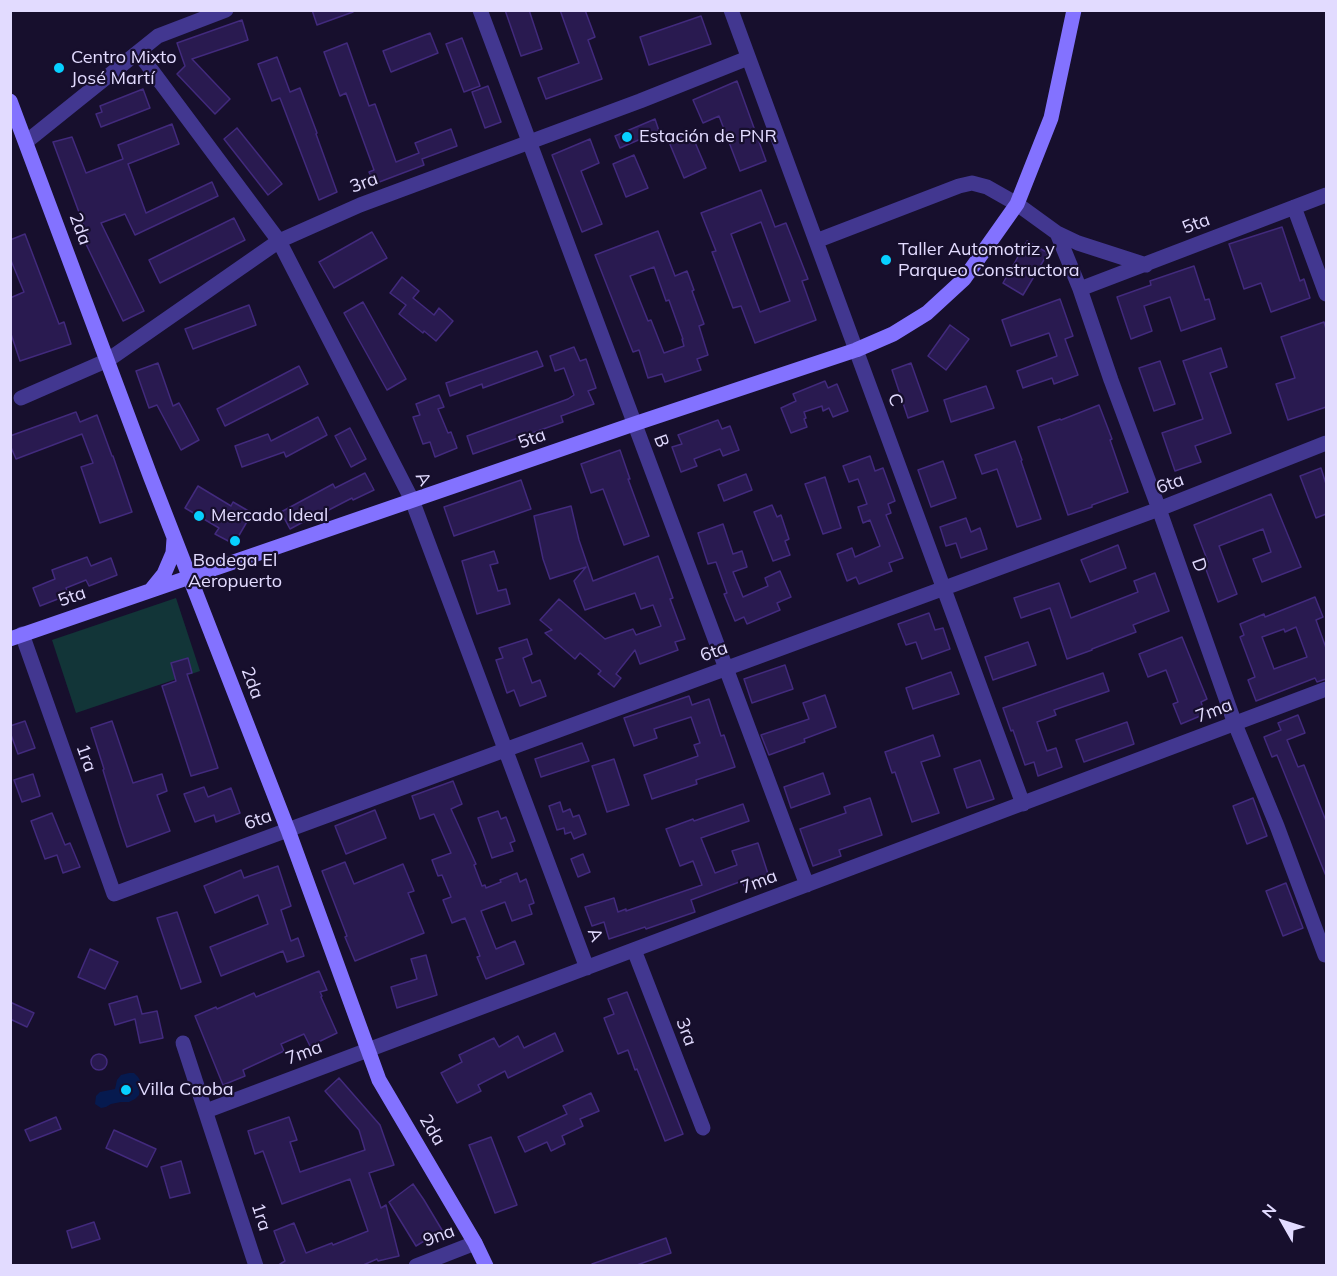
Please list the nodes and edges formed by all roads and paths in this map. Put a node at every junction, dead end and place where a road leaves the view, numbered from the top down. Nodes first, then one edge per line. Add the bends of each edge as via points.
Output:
1 (226, 10) edge
2 (480, 10) edge
3 (731, 10) edge
4 (1074, 10) edge
5 (138, 52) junction
6 (748, 58) junction
7 (10, 101) edge
8 (26, 142) junction
9 (529, 143) junction
10 (1326, 195) edge
11 (1017, 204) junction
12 (1294, 207) junction
13 (1057, 232) junction
14 (279, 241) junction
15 (816, 241) junction
16 (1146, 265) junction
17 (1080, 289) junction
18 (1326, 294) edge
19 (856, 350) junction
20 (108, 360) junction
21 (21, 398) dead end
22 (634, 424) junction
23 (1326, 443) edge
24 (412, 500) junction
25 (1159, 509) junction
26 (174, 536) junction
27 (190, 578) junction
28 (943, 588) junction
29 (150, 591) junction
30 (16, 637) edge
31 (726, 669) junction
32 (1326, 689) edge
33 (1235, 724) junction
34 (504, 750) junction
35 (1023, 804) junction
36 (288, 830) junction
37 (807, 885) junction
38 (114, 894) joint
39 (634, 950) junction
40 (1326, 955) edge
41 (587, 968) junction
42 (183, 1044) dead end
43 (368, 1050) junction
44 (206, 1111) junction
45 (703, 1128) dead end
46 (475, 1243) junction
47 (256, 1266) edge
48 (416, 1266) edge
49 (486, 1266) edge

1 - 5 street via 158,36
2 - 9 street, B
3 - 6 street, C
4 - 11 street, 5ta via 1051,118
5 - 8 street
5 - 14 street, A
6 - 9 street, 3ra
6 - 15 street, C
7 - 8 street, 2da
8 - 20 street, 2da
9 - 14 street, 3ra via 360,205
9 - 22 street, B
10 - 12 street, 5ta
11 - 13 street
11 - 15 street via 972,183
11 - 19 street, 5ta via 964,279 927,313
12 - 16 street, 5ta
12 - 18 street
13 - 16 street via 1078,243
13 - 17 street, D
14 - 20 street, 3ra
14 - 24 street, A
15 - 19 street, C
16 - 17 street, 5ta
17 - 25 street, D
19 - 22 street, 5ta
19 - 28 street, C
20 - 21 street, 3ra
20 - 26 street, 2da
22 - 24 street, 5ta
22 - 31 street, B
23 - 25 street, 6ta
24 - 27 street, 5ta
24 - 34 street, A
25 - 28 street, 6ta
25 - 33 street, D
26 - 27 street, 2da
26 - 29 street via 164,574
27 - 29 street, 5ta
27 - 36 street, 2da
28 - 31 street, 6ta
28 - 35 street, C
29 - 30 street, 5ta
30 - 38 street, 1ra
31 - 34 street, 6ta
31 - 37 street, B
32 - 33 street, 7ma
33 - 35 street, 7ma
33 - 40 street, D
34 - 36 street, 6ta
34 - 41 street, A
35 - 37 street, 7ma
36 - 38 street, 6ta
36 - 43 street, 2da
37 - 39 street, 7ma
39 - 41 street, 7ma
39 - 45 street, 3ra
41 - 43 street, 7ma
42 - 44 street, 1ra
43 - 44 street, 7ma
43 - 46 street, 2da via 379,1080
44 - 47 street, 1ra
46 - 48 street, 9na
46 - 49 street, 2da

